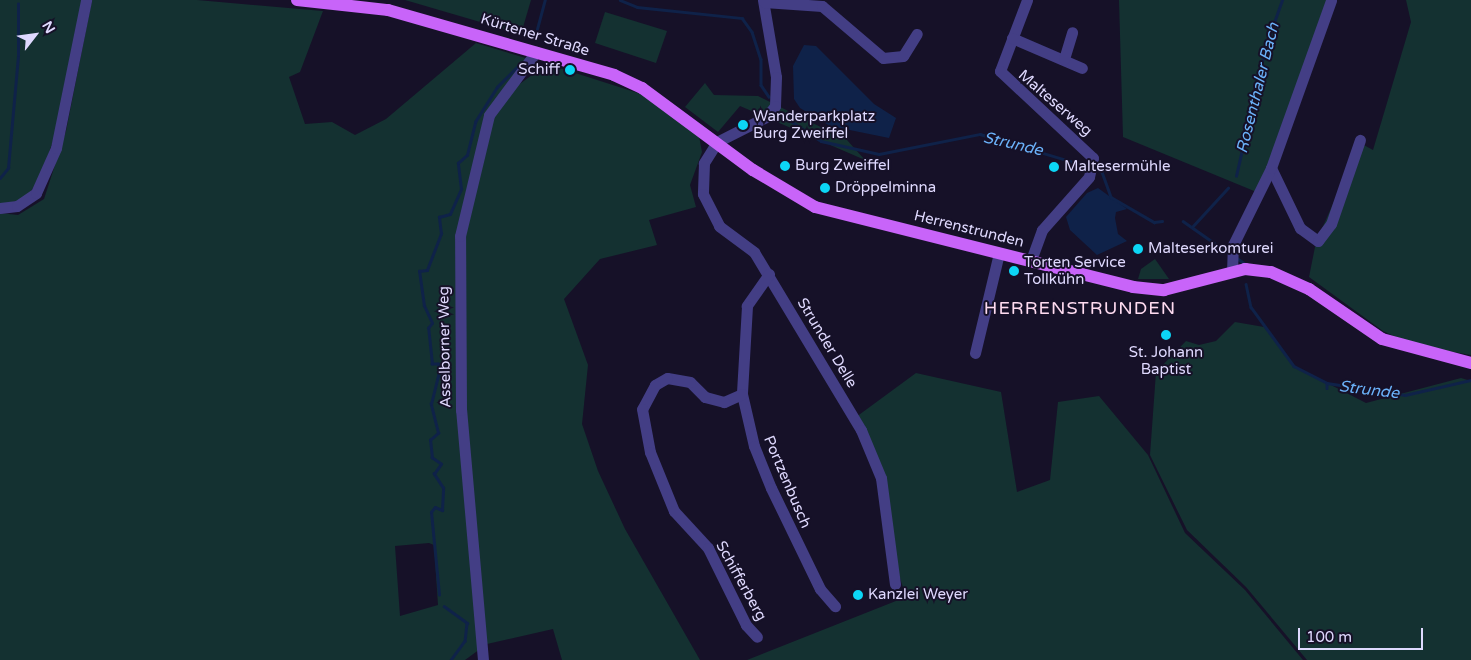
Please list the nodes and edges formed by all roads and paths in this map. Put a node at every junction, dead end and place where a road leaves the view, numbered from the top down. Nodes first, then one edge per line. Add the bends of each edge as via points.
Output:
1 (86, 0) edge
2 (297, 0) edge
3 (1026, 0) edge
4 (1331, 0) edge
5 (763, 1) edge
6 (1072, 32) dead end
7 (917, 34) dead end
8 (1012, 38) junction
9 (536, 52) junction
10 (1064, 59) junction
11 (1082, 68) dead end
12 (1360, 140) dead end
13 (717, 142) junction
14 (1271, 168) junction
15 (0, 208) edge
16 (999, 253) junction
17 (1031, 261) junction
18 (1232, 269) junction
19 (769, 274) junction
20 (975, 353) dead end
21 (1471, 363) edge
22 (742, 394) junction
23 (895, 584) dead end
24 (836, 606) dead end
25 (757, 637) dead end
26 (483, 660) edge

1 - 15 street via 56,148 36,193 17,206
2 - 9 main road, Kürtener Straße via 388,10
3 - 8 street, Malteserweg
4 - 14 street
5 - 7 street via 822,6 883,58 903,56
5 - 13 street via 776,77 775,106 766,117
6 - 10 street
8 - 10 street, Malteserweg
8 - 17 street, Malteserweg via 1000,65 1002,76 1091,154 1092,165 1085,182 1042,230
9 - 13 main road, Kürtener Straße via 642,88
9 - 26 street, Asselborner Weg via 489,115 460,236 461,410
10 - 11 street, Malteserweg
12 - 14 street via 1331,224 1318,241 1300,228
13 - 16 main road, Herrenstrunden via 792,197 815,207
13 - 19 street, Strunder Delle via 704,163 701,180 706,205 719,226 754,252
14 - 18 street via 1233,244
16 - 17 main road, Herrenstrunden
16 - 20 street
17 - 18 main road, Herrenstrunden via 1134,287 1164,290
18 - 21 main road, Herrenstrunden via 1251,269 1289,277 1382,339
19 - 22 street, Portzenbusch via 747,306
19 - 23 street, Strunder Delle via 861,430 878,470
22 - 24 street, Portzenbusch via 754,446 771,488 820,589
22 - 25 street, Schifferberg via 724,402 706,397 690,382 667,378 655,385 642,409 650,452 674,511 708,548 746,625

